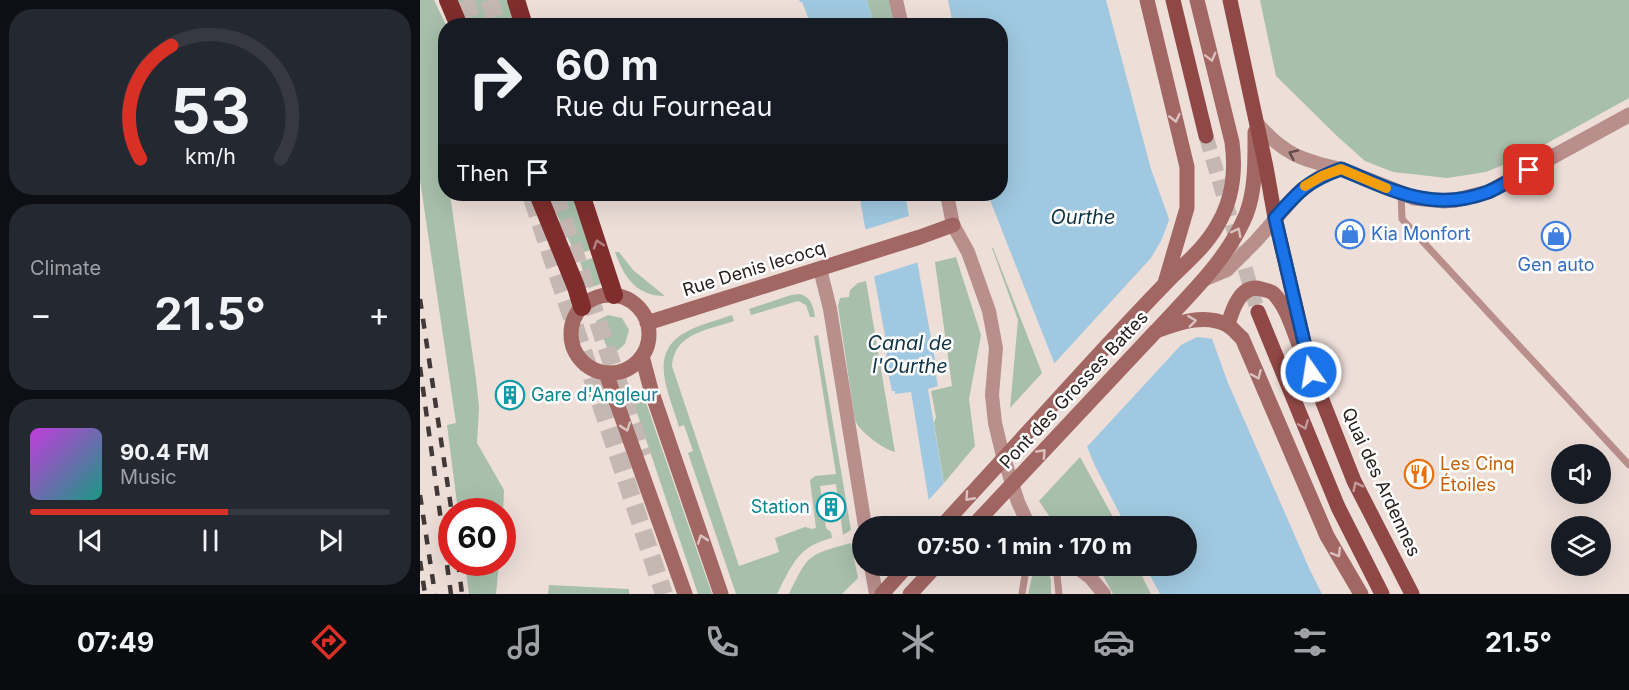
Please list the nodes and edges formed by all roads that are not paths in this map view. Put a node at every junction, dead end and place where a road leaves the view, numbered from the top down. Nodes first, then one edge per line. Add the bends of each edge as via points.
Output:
1 (448, 0) edge
2 (516, 0) edge
3 (896, 0) edge
4 (1147, 0) edge
5 (1173, 0) edge
6 (1197, 0) edge
7 (1230, 0) edge
8 (456, 18) edge
9 (522, 18) edge
10 (900, 18) edge
11 (1629, 115) edge
12 (1256, 122) junction
13 (1206, 136) tunnel mouth
14 (1341, 169) junction
15 (1401, 194) junction
16 (541, 201) edge
17 (583, 201) edge
18 (948, 201) edge
19 (1275, 218) junction
20 (953, 225) junction
21 (820, 269) junction
22 (1203, 280) junction
23 (1165, 283) junction
24 (614, 295) junction
25 (582, 307) junction
26 (1258, 312) tunnel mouth
27 (647, 323) junction
28 (1228, 325) junction
29 (1156, 331) junction
30 (642, 356) junction
31 (1311, 372) junction
32 (606, 373) junction
33 (1629, 465) edge
34 (863, 516) edge
35 (951, 516) edge
36 (982, 516) edge
37 (1024, 516) edge
38 (678, 574) junction
39 (873, 576) edge
40 (898, 576) edge
41 (927, 576) edge
42 (1025, 576) edge
43 (1057, 576) edge
44 (1089, 576) edge
45 (679, 594) edge
46 (685, 594) edge
47 (721, 594) edge
48 (876, 594) edge
49 (882, 594) edge
50 (910, 594) edge
51 (1022, 594) edge
52 (1059, 594) edge
53 (1104, 594) edge
54 (1361, 594) edge
55 (1382, 594) edge
56 (1412, 594) edge

1 - 8 highway
2 - 9 highway
3 - 10 street
4 -> 23 main road, Pont des Grosses Battes via 1187,167 1187,208
5 - 13 main road
6 -> 23 main road, Pont des Grosses Battes via 1232,142 1233,185 1217,226 1200,250
7 - 12 main road, Quai des Ardennes
11 - 15 street via 1488,192 1444,201
14 -> 12 street via 1288,153
12 - 19 main road, Quai des Ardennes
22 -> 12 main road, Pont des Grosses Battes via 1230,245 1246,214 1254,176
14 - 15 street
14 - 19 street via 1302,189
15 - 33 lane via 1402,219
16 - 25 highway
24 -> 17 highway
18 - 20 street
19 - 22 street via 1227,270
19 - 31 main road, Quai des Ardennes
20 - 21 main road, Rue Denis lecocq
20 - 37 street via 968,252 989,311 996,348 992,395 995,423
21 - 27 main road, Rue Denis lecocq
21 - 34 street
22 - 29 main road, Pont des Grosses Battes
23 -> 35 main road, Pont des Grosses Battes, bridge
24 - 25 main road via 596,297
24 - 27 main road via 634,304
25 - 32 main road via 574,319 573,347 580,360
26 -> 55 main road via 1338,507
27 - 30 main road via 649,334
29 -> 28 main road via 1197,320
28 - 31 main road via 1245,291 1256,288 1272,292
28 -> 54 main road via 1242,338 1327,536
36 -> 29 main road, Pont des Grosses Battes, bridge
30 - 32 main road via 620,372
47 -> 30 main road
56 -> 31 main road, Quai des Ardennes via 1354,481
32 -> 38 main road
38 - 45 main road
38 - 46 main road
39 - 48 street
40 - 49 main road
41 - 50 main road
42 - 51 lane
43 - 52 lane
44 - 53 street

